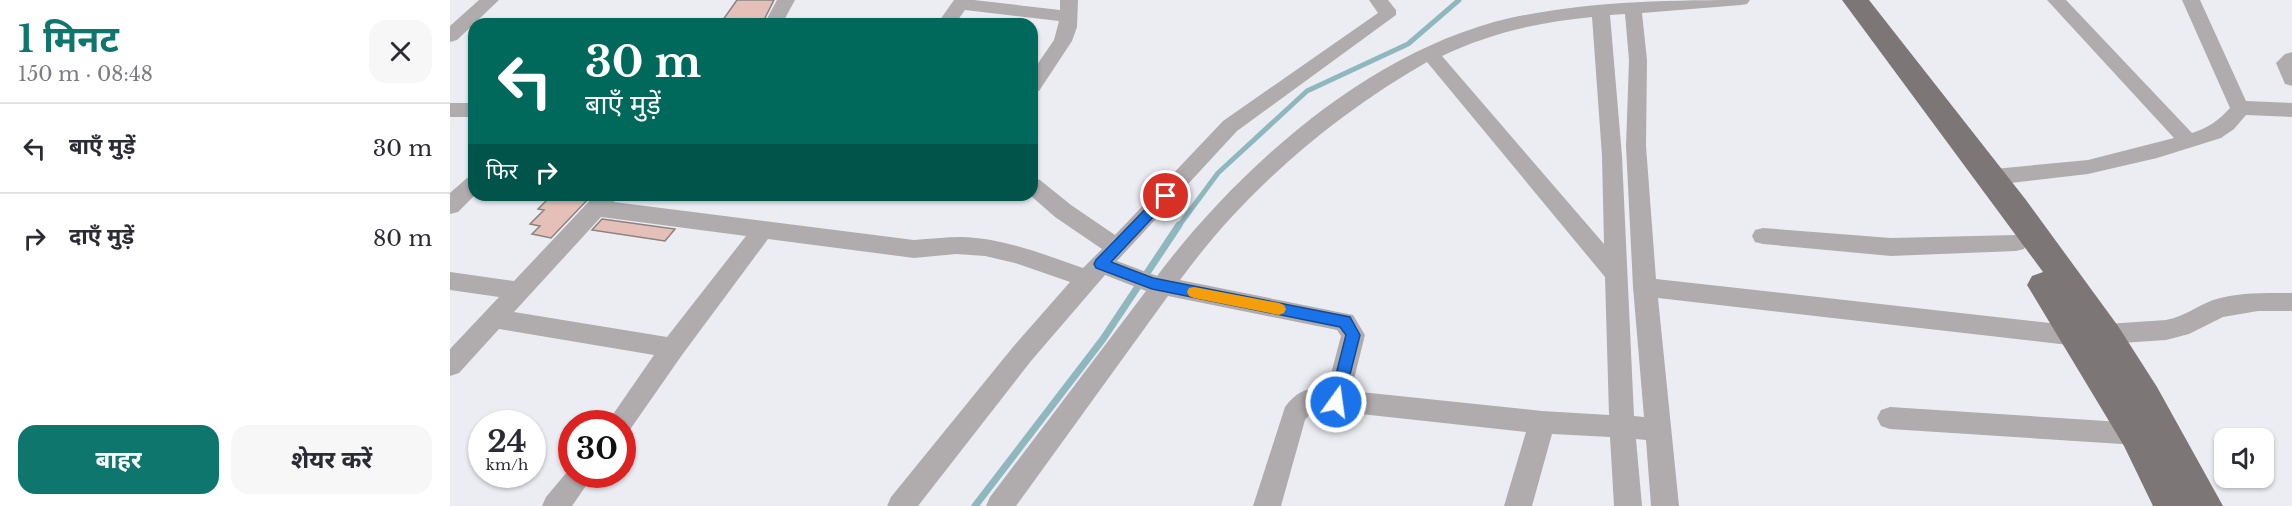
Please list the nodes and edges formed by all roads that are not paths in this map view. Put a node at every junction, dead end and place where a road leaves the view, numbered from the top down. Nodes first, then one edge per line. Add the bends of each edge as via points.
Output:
1 (490, 0) edge
2 (786, 0) edge
3 (963, 0) edge
4 (1378, 0) edge
5 (1741, 0) edge
6 (1840, 0) edge
7 (1855, 0) edge
8 (2056, 0) edge
9 (2191, 0) edge
10 (1068, 9) edge
11 (1618, 9) junction
12 (470, 18) edge
13 (780, 18) edge
14 (950, 18) edge
15 (468, 20) edge
16 (450, 36) edge
17 (1430, 54) junction
18 (2292, 58) edge
19 (1038, 77) edge
20 (2292, 80) edge
21 (2240, 109) junction
22 (450, 110) edge
23 (468, 110) edge
24 (2292, 110) edge
25 (1946, 128) junction
26 (2189, 142) junction
27 (1994, 177) junction
28 (468, 189) edge
29 (1038, 190) edge
30 (602, 201) edge
31 (450, 206) edge
32 (764, 228) junction
33 (1763, 236) dead end
34 (2016, 243) junction
35 (1105, 265) junction
36 (1617, 275) junction
37 (450, 281) edge
38 (1158, 285) junction
39 (1645, 287) junction
40 (518, 291) junction
41 (2292, 303) edge
42 (493, 318) junction
43 (2091, 335) junction
44 (673, 348) junction
45 (450, 366) edge
46 (1336, 402) junction
47 (629, 410) edge
48 (1890, 418) dead end
49 (1542, 422) junction
50 (1640, 427) junction
51 (2137, 434) junction
52 (570, 488) edge
53 (556, 506) edge
54 (901, 506) edge
55 (1000, 506) edge
56 (1268, 506) edge
57 (1518, 506) edge
58 (1628, 506) edge
59 (1665, 506) edge
60 (2173, 506) edge
61 (2203, 506) edge

1 - 12 street
2 - 13 street
3 - 10 street via 969,5
3 - 14 street
4 - 35 street via 1387,15 1230,126
5 - 11 street
6 - 25 main road
7 - 25 main road
8 - 26 street
9 - 21 street
10 - 19 street via 1063,41
11 - 17 street via 1558,14 1509,24
11 - 36 street via 1612,156
11 - 39 street via 1638,60 1636,146
15 - 16 street
17 - 36 street
17 - 38 street via 1354,98 1267,170 1205,231
18 - 20 street via 2285,63
21 - 24 street
21 - 26 street via 2214,133
22 - 23 street
25 - 27 main road
25 - 34 main road
26 - 27 street via 2088,167
27 - 43 main road
28 - 31 street
29 - 35 street via 1063,211
30 - 32 street
30 - 40 street
32 - 35 street via 914,249 972,246
32 - 44 street
33 - 34 street via 1891,247
34 - 43 main road
35 - 38 street
35 - 54 street via 1022,354
36 - 50 street
37 - 40 street
38 - 46 street via 1345,322 1353,335
38 - 55 street
39 - 43 street
39 - 50 street
40 - 42 street
41 - 43 street via 2240,304 2218,308 2181,327
42 - 44 street
42 - 45 street
43 - 51 main road
43 - 61 main road via 2131,375
44 - 47 street
46 - 49 street
46 - 56 street via 1312,398 1294,415
48 - 51 street
49 - 50 street
49 - 57 street
50 - 58 street
50 - 59 street
51 - 60 main road
52 - 53 street

